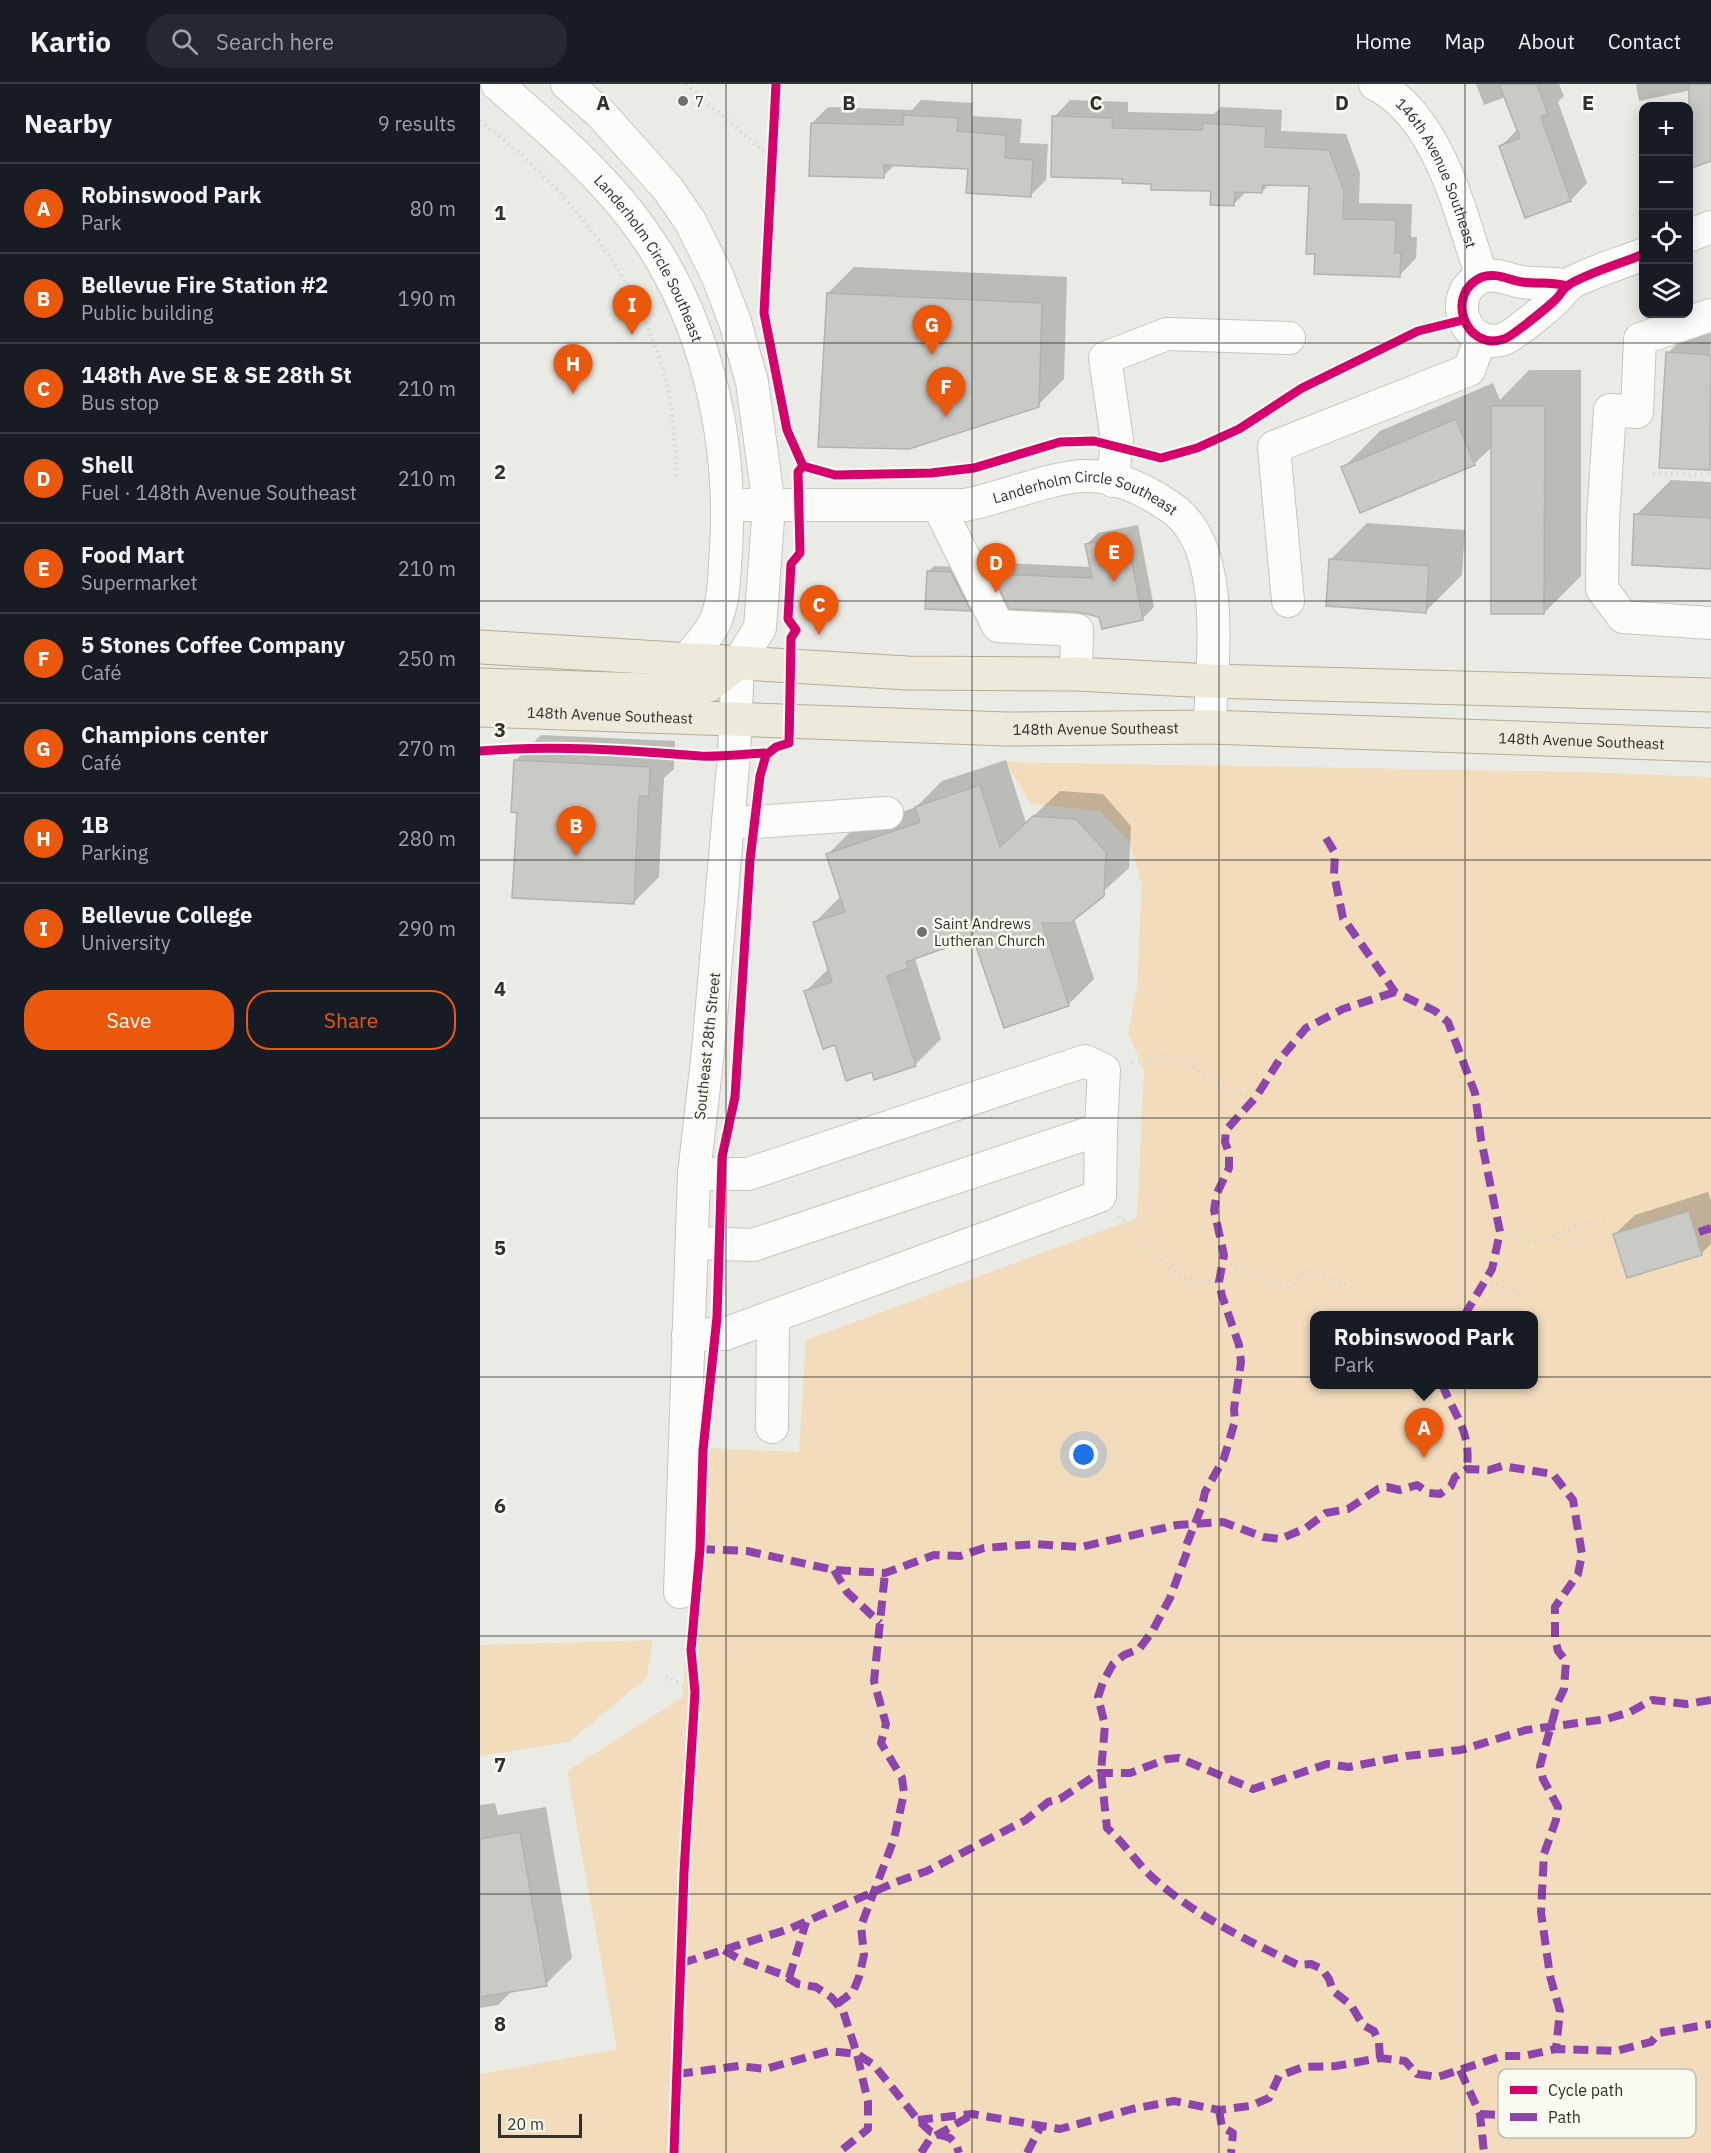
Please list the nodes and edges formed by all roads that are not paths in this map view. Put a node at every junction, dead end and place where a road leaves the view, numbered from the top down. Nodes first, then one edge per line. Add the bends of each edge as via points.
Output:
1 (497, 84) edge
2 (567, 84) edge
3 (1375, 84) edge
4 (1711, 227) edge
5 (1693, 234) edge
6 (1639, 256) edge
7 (1482, 277) junction
8 (1568, 286) junction
9 (1711, 315) edge
10 (1288, 338) dead end
11 (1481, 338) junction
12 (1113, 481) junction
13 (728, 505) junction
14 (769, 506) junction
15 (939, 507) junction
16 (1288, 601) dead end
17 (1711, 623) edge
18 (480, 647) edge
19 (688, 658) junction
20 (738, 663) junction
21 (1076, 674) junction
22 (1211, 681) junction
23 (480, 686) edge
24 (1711, 695) edge
25 (480, 710) edge
26 (736, 721) junction
27 (1210, 727) junction
28 (1711, 745) edge
29 (887, 813) dead end
30 (728, 822) junction
31 (1101, 1129) junction
32 (694, 1174) junction
33 (693, 1243) junction
34 (773, 1316) junction
35 (688, 1335) junction
36 (772, 1427) dead end
37 (680, 1592) dead end

1 - 13 street, Landerholm Circle Southeast via 600,180 636,222 667,270 692,323 709,377 722,441
2 - 14 street via 601,114 668,189 690,221 717,275 752,382
3 - 7 street, 146th Avenue Southeast via 1422,126 1441,159
4 - 5 street
6 - 8 street
7 - 8 street via 1495,275
7 - 11 street via 1471,284 1461,307 1464,322
8 - 11 street via 1506,339
9 - 17 street via 1640,339 1637,412 1610,410 1602,589 1623,617
10 - 12 street via 1167,334 1105,358 1117,440
11 - 16 street via 1469,370 1274,447
12 - 15 street, Landerholm Circle Southeast via 1090,476 1065,479 997,499
12 - 22 street, Landerholm Circle Southeast via 1136,488 1177,512 1191,529 1211,582
13 - 14 street, Landerholm Circle Southeast
13 - 19 street via 723,595 715,622
14 - 15 street, Landerholm Circle Southeast
14 - 20 street via 760,628
15 - 21 street via 998,626 1077,630
18 - 19 main road
19 - 20 main road
20 - 21 main road via 907,673
20 - 23 main road, 148th Avenue Southeast via 709,685 680,691
20 - 26 street, Southeast 28th Street
21 - 22 main road
22 - 24 main road
22 - 27 street, Landerholm Circle Southeast
25 - 26 main road, 148th Avenue Southeast
26 - 27 main road, 148th Avenue Southeast via 1007,729
26 - 30 street, Southeast 28th Street
27 - 28 main road, 148th Avenue Southeast
29 - 30 street
30 - 32 street, Southeast 28th Street
31 - 32 street via 1104,1070 1085,1061 748,1174
31 - 33 street via 753,1245
31 - 34 street via 1100,1196
32 - 33 street, Southeast 28th Street
33 - 35 street, Southeast 28th Street
34 - 35 street via 725,1334
34 - 36 street
35 - 37 street, Southeast 28th Street

